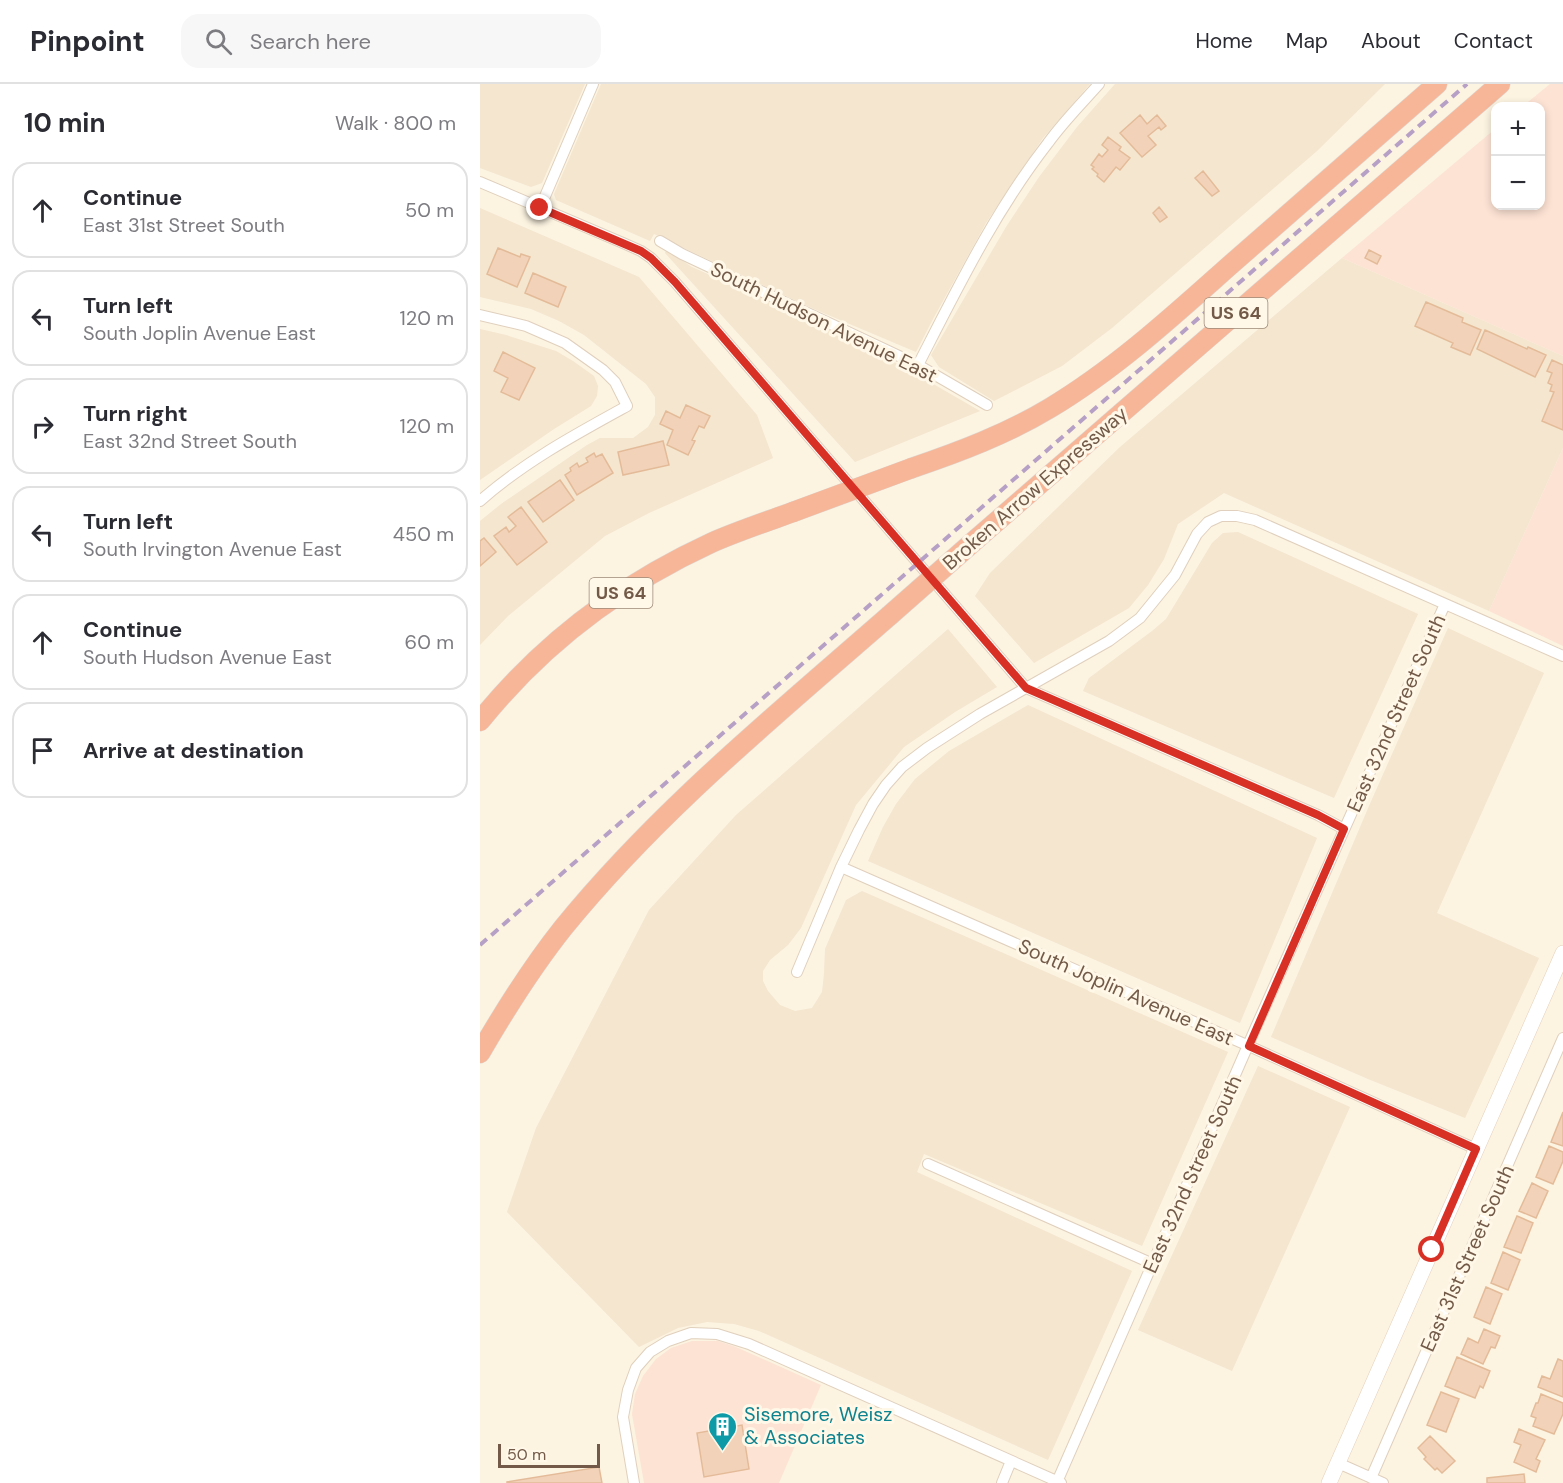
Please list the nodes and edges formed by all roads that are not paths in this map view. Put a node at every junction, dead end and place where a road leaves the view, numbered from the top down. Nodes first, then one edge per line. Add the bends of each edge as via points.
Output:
1 (593, 84) edge
2 (1099, 84) edge
3 (1437, 84) edge
4 (1500, 84) edge
5 (480, 182) edge
6 (540, 208) junction
7 (660, 241) dead end
8 (480, 315) edge
9 (918, 365) junction
10 (987, 405) dead end
11 (480, 501) edge
12 (1445, 604) junction
13 (1563, 656) edge
14 (1026, 688) junction
15 (480, 721) edge
16 (1344, 829) junction
17 (841, 867) junction
18 (1563, 953) edge
19 (797, 972) dead end
20 (1563, 1038) edge
21 (1249, 1046) junction
22 (480, 1053) edge
23 (1476, 1149) junction
24 (928, 1164) dead end
25 (1153, 1264) junction
26 (1011, 1461) junction
27 (1338, 1463) junction
28 (1371, 1478) junction
29 (1059, 1482) edge
30 (634, 1483) edge
31 (1002, 1483) edge
32 (1329, 1483) edge
33 (1383, 1483) edge

1 - 6 street
2 - 9 street via 1017,186 978,248
3 - 15 highway, US 64, bridge via 1198,294 1079,389 1040,414 960,451 736,532 687,555 612,598 581,621 521,675
4 - 22 highway, Broken Arrow Expressway / US 64, bridge via 712,771 647,835 563,929
5 - 6 street
6 - 14 street via 651,258
7 - 9 street, South Hudson Avenue East
8 - 11 street via 526,326 565,343 615,381 627,406 538,458
9 - 10 street, South Hudson Avenue East
12 - 13 street
12 - 14 street via 1255,520 1221,516 1197,534 1175,575 1140,618 1109,641
12 - 16 street, East 32nd Street South
14 - 16 street
14 - 17 street via 902,767 873,804
16 - 21 street, East 32nd Street South
17 - 19 street
17 - 21 street, South Joplin Avenue East
18 - 23 main road, East 31st Street South
20 - 28 street, East 31st Street South
21 - 23 street, South Joplin Avenue East
21 - 25 street, East 32nd Street South
23 - 27 main road, East 31st Street South
24 - 25 street
25 - 29 street, East 32nd Street South
26 - 29 street
26 - 30 street via 749,1344 717,1334 691,1334 650,1352 636,1368 623,1417
26 - 31 street
27 - 28 street
27 - 32 main road, East 31st Street South
28 - 33 street

